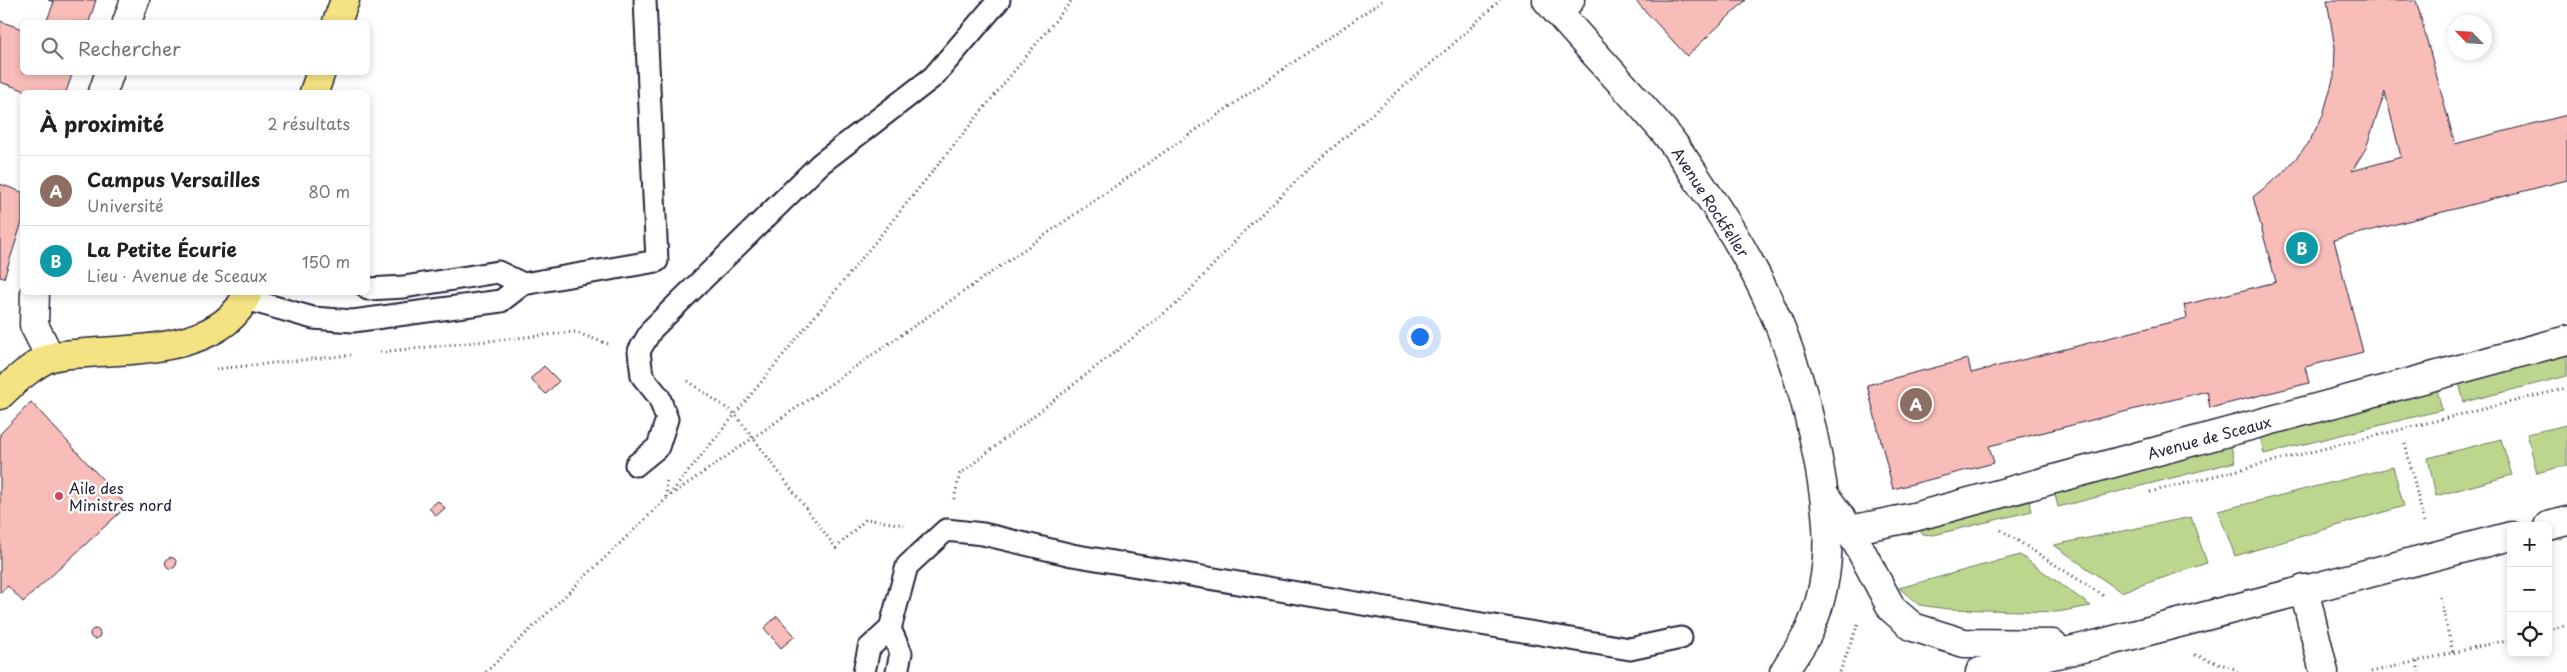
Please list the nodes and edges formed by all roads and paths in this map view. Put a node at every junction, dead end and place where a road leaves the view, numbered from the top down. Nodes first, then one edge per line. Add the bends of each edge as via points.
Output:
1 (135, 0) edge
2 (345, 0) edge
3 (645, 0) edge
4 (999, 0) edge
5 (1072, 0) edge
6 (1383, 0) edge
7 (1500, 0) edge
8 (1558, 4) edge
9 (128, 20) edge
10 (339, 20) edge
11 (109, 75) edge
12 (319, 75) edge
13 (104, 90) edge
14 (315, 90) edge
15 (522, 284) junction
16 (370, 289) edge
17 (35, 295) edge
18 (247, 296) edge
19 (2567, 340) edge
20 (376, 353) dead end
21 (356, 355) dead end
22 (50, 357) junction
23 (640, 357) junction
24 (207, 370) dead end
25 (2567, 388) edge
26 (0, 395) edge
27 (735, 414) junction
28 (753, 439) junction
29 (2405, 442) dead end
30 (636, 465) dead end
31 (2144, 494) dead end
32 (1826, 497) junction
33 (666, 498) junction
34 (2567, 521) edge
35 (2424, 522) dead end
36 (2552, 525) edge
37 (2010, 527) dead end
38 (946, 530) junction
39 (1850, 530) junction
40 (2507, 537) edge
41 (2304, 589) junction
42 (2104, 596) dead end
43 (2440, 596) dead end
44 (1862, 614) dead end
45 (2567, 625) edge
46 (890, 629) junction
47 (2552, 629) edge
48 (1681, 638) dead end
49 (2507, 640) edge
50 (2095, 645) junction
51 (2453, 653) junction
52 (2192, 654) dead end
53 (2417, 662) junction
54 (486, 672) edge
55 (864, 672) edge
56 (897, 672) edge
57 (1784, 672) edge
58 (1840, 672) edge
59 (1980, 672) edge
60 (2237, 672) edge
61 (2324, 672) edge
62 (2372, 672) edge
63 (2419, 672) edge

1 - 9 street
2 - 10 main road
3 - 15 lane via 657,261
4 - 23 lane via 933,77 820,164 663,317 639,351
5 - 27 path
6 - 28 path
7 - 38 path via 1316,162 1251,224 1181,300 960,474
8 - 32 street, Avenue Rockfeller via 1668,136 1735,234 1762,284 1794,363 1809,412
11 - 13 street
12 - 14 main road
15 - 16 lane via 498,272 404,287
15 - 18 lane via 501,301 353,321 313,318
17 - 22 street via 34,325
18 - 22 main road via 227,322 176,344
19 - 39 street, Avenue de Sceaux via 1924,514
20 - 23 path via 575,332
21 - 24 path
22 - 26 main road
23 - 27 path via 669,367
23 - 30 lane via 642,376 660,397 667,419 658,448
25 - 31 path
27 - 28 path
27 - 33 path
28 - 33 path
28 - 38 path via 836,548 866,519
29 - 35 path
32 - 39 street
32 - 57 street, Avenue Rockfeller via 1829,545 1824,578 1810,629
33 - 54 path
34 - 36 street
37 - 42 path via 2000,529
38 - 46 lane via 907,566
38 - 48 lane via 982,534 1081,557 1630,649
39 - 50 street via 1885,599 1913,627 1964,643
40 - 41 street
41 - 50 street
41 - 61 street
43 - 51 path
44 - 58 path
45 - 47 path
46 - 55 lane via 869,648
46 - 56 lane via 901,653
49 - 51 path
50 - 59 street
51 - 53 path
52 - 60 path via 2235,668
53 - 62 path
53 - 63 path

